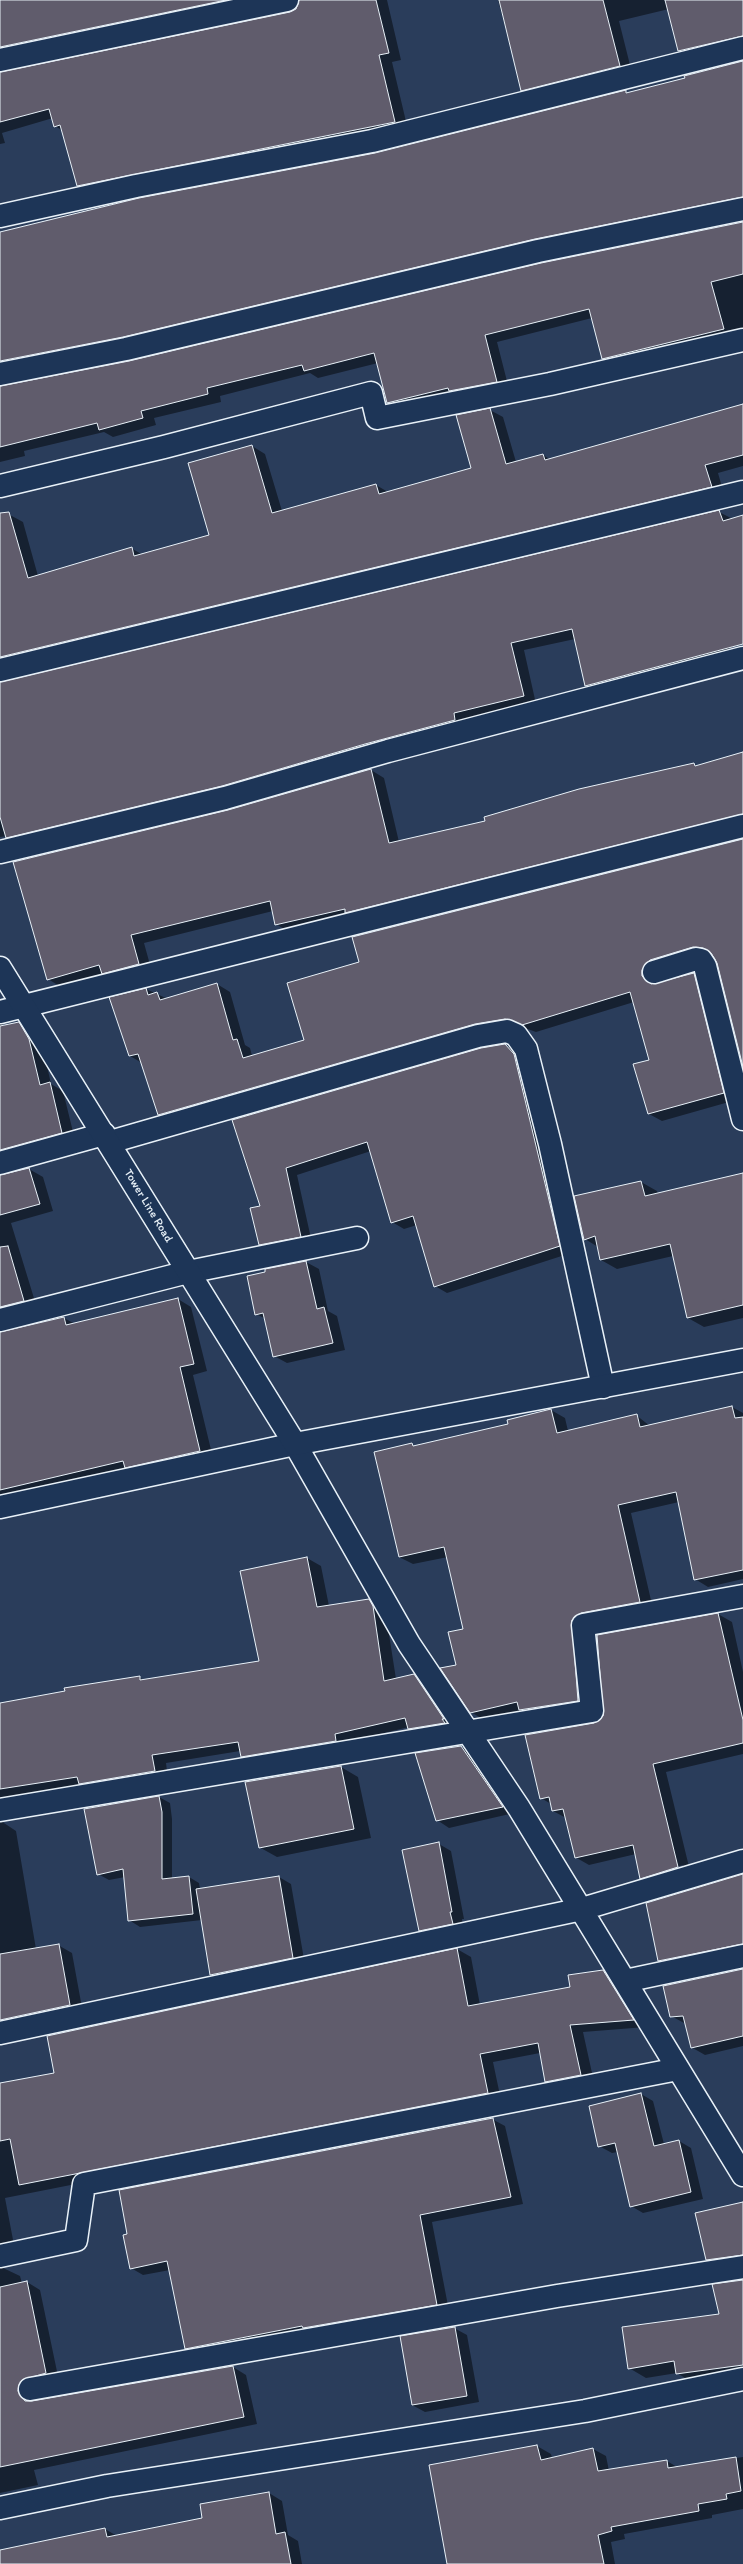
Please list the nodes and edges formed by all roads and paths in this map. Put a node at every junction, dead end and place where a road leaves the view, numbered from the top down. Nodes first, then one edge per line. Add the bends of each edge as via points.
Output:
1 (287, 0) edge
2 (743, 48) edge
3 (0, 60) edge
4 (743, 209) edge
5 (0, 216) edge
6 (743, 340) edge
7 (0, 374) edge
8 (0, 486) edge
9 (743, 492) edge
10 (743, 658) edge
11 (0, 670) edge
12 (743, 826) edge
13 (0, 852) edge
14 (0, 968) edge
15 (654, 972) dead end
16 (25, 1007) junction
17 (0, 1012) edge
18 (743, 1119) edge
19 (107, 1138) junction
20 (0, 1163) edge
21 (357, 1238) dead end
22 (188, 1272) junction
23 (0, 1320) edge
24 (743, 1360) edge
25 (603, 1387) junction
26 (295, 1444) junction
27 (0, 1507) edge
28 (743, 1596) edge
29 (467, 1732) junction
30 (0, 1810) edge
31 (743, 1861) edge
32 (582, 1909) junction
33 (743, 1956) edge
34 (625, 1981) junction
35 (0, 2033) edge
36 (678, 2069) junction
37 (740, 2163) edge
38 (0, 2256) edge
39 (743, 2267) edge
40 (743, 2379) edge
41 (30, 2390) dead end
42 (0, 2508) edge

1 - 3 street
2 - 5 street via 372,141 136,186
4 - 7 street via 538,251 126,349
6 - 8 street via 550,384 377,418 371,393 164,447
9 - 11 street
10 - 13 street via 388,750 225,798
12 - 16 street
14 - 16 street, Tower Line Road
15 - 18 street via 696,959 701,960 706,966
16 - 17 street
16 - 19 street, Tower Line Road
19 - 20 street
19 - 22 street, Tower Line Road
19 - 25 street via 478,1036 506,1031 516,1035 526,1049 549,1137
21 - 22 street
22 - 23 street
22 - 26 street, Tower Line Road
24 - 25 street
25 - 26 street
26 - 27 street
26 - 29 street, Tower Line Road via 409,1644
28 - 29 street via 583,1625 592,1711
29 - 30 street via 180,1782
29 - 32 street, Tower Line Road
31 - 32 street
32 - 34 street, Tower Line Road
32 - 35 street
33 - 34 street
34 - 36 street, Tower Line Road
36 - 37 street, Tower Line Road
36 - 38 street via 84,2184 76,2240
39 - 41 street via 557,2296
40 - 42 street via 585,2411 107,2486

